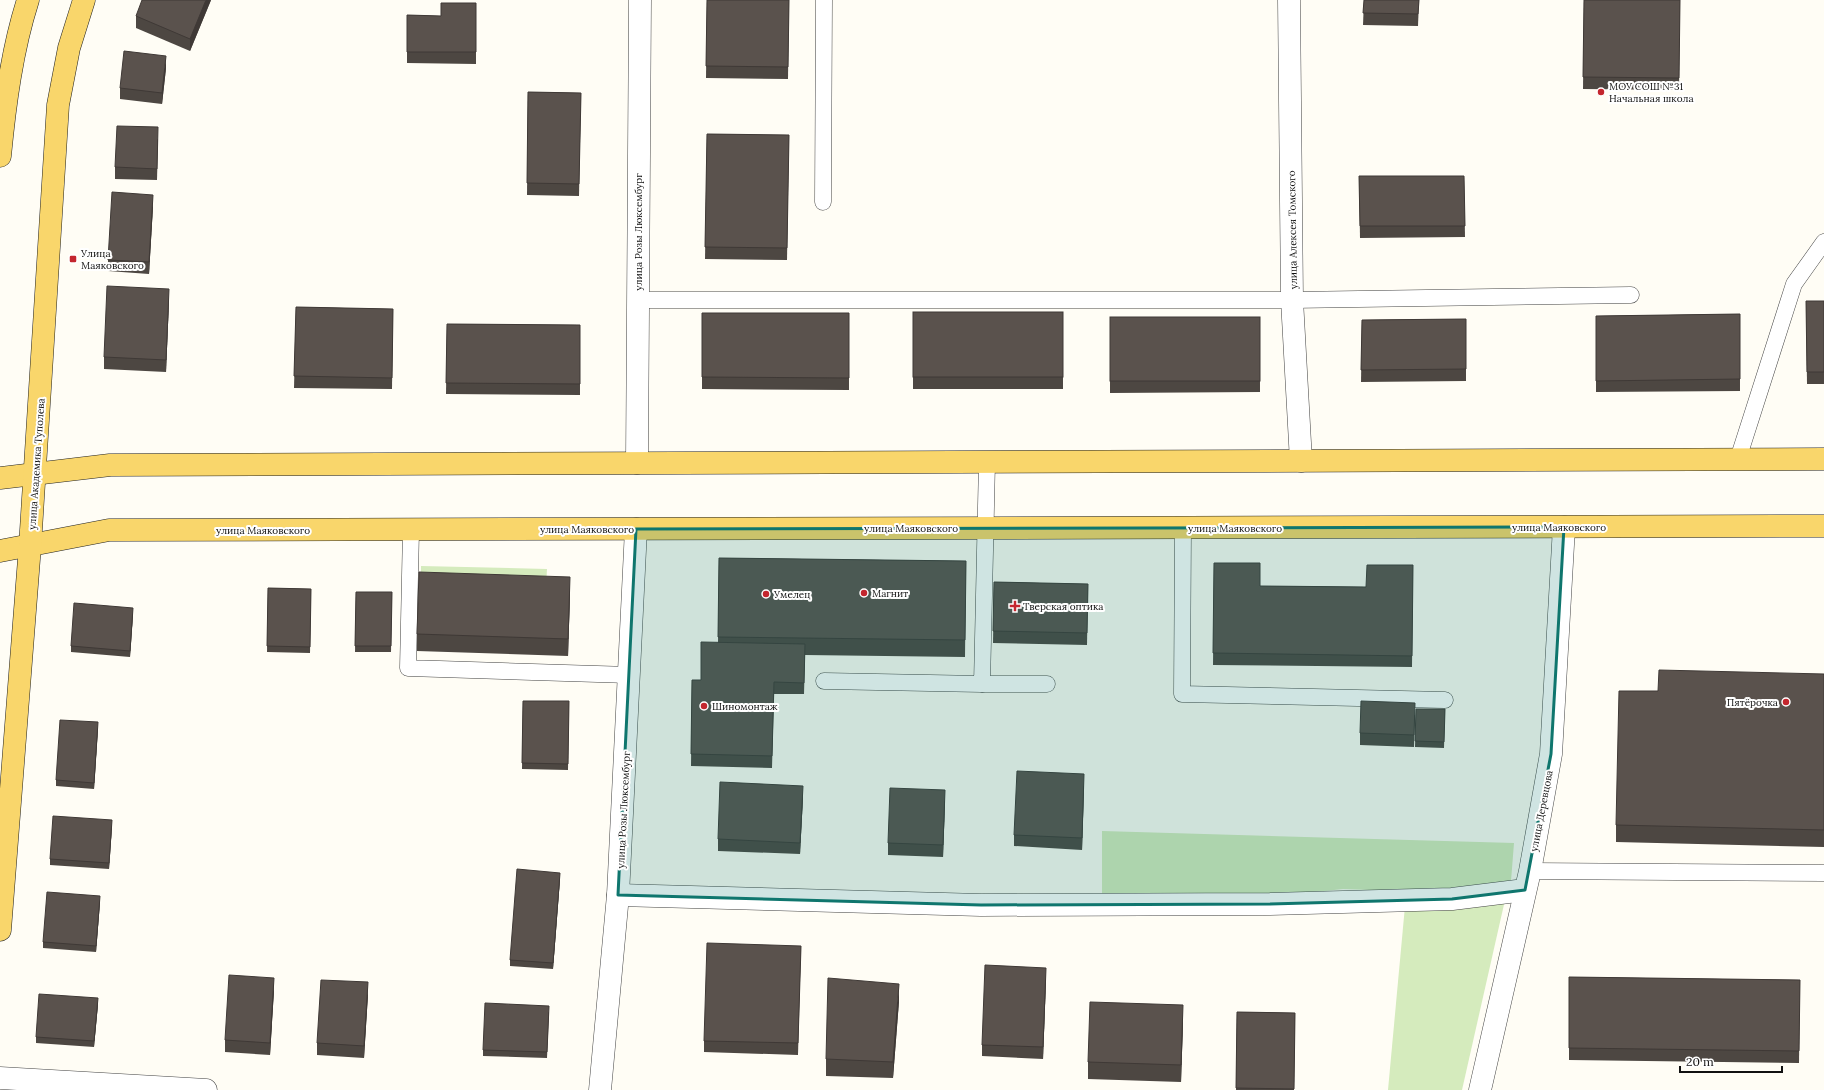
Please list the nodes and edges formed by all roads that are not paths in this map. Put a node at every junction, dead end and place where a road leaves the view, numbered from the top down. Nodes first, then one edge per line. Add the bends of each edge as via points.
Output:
1 (28, 0) edge
2 (84, 0) edge
3 (640, 0) edge
4 (824, 0) edge
5 (1290, 0) edge
6 (0, 156) edge
7 (823, 202) dead end
8 (1824, 242) edge
9 (1631, 295) dead end
10 (637, 300) junction
11 (1292, 300) junction
12 (1738, 459) junction
13 (1824, 459) edge
14 (1301, 461) junction
15 (987, 462) junction
16 (636, 463) junction
17 (35, 474) junction
18 (0, 478) edge
19 (1824, 526) edge
20 (1564, 527) junction
21 (985, 528) junction
22 (1184, 528) junction
23 (636, 529) junction
24 (411, 530) junction
25 (30, 546) junction
26 (0, 551) edge
27 (630, 675) junction
28 (824, 680) dead end
29 (982, 684) junction
30 (1047, 684) dead end
31 (1445, 700) dead end
32 (1824, 873) edge
33 (1527, 880) junction
34 (618, 896) junction
35 (0, 930) edge
36 (0, 1078) edge
37 (206, 1090) edge
38 (600, 1090) edge
39 (1480, 1090) edge

1 - 6 main road via 8,88
2 - 17 main road, улица Академика Туполева via 69,48 58,105
3 - 10 street, улица Розы Люксембург
4 - 7 lane
5 - 11 street, улица Алексея Томского
8 - 12 lane via 1794,284
9 - 11 lane
10 - 11 lane
10 - 16 street, улица Розы Люксембург
11 - 14 street, улица Алексея Томского
12 - 13 main road
12 - 14 main road
14 - 15 main road
15 - 16 main road
15 - 21 lane
16 - 17 main road via 110,465
17 - 18 main road
17 - 25 main road, улица Академика Туполева
19 - 20 main road, улица Маяковского
20 - 22 main road, улица Маяковского
20 - 33 street, улица Деревцова via 1551,754
21 - 22 main road, улица Маяковского
21 - 23 main road, улица Маяковского
21 - 29 lane
22 - 31 lane via 1182,694
23 - 24 main road, улица Маяковского
23 - 27 street, улица Розы Люксембург
24 - 25 main road, улица Маяковского via 109,530
24 - 27 lane via 408,668
25 - 26 main road, улица Маяковского
25 - 35 main road, улица Академика Туполева
27 - 34 street, улица Розы Люксембург
28 - 29 lane
29 - 30 lane
32 - 33 lane
33 - 34 street via 1452,899 1270,904 981,905
33 - 39 street, улица Деревцова
34 - 38 street, улица Розы Люксембург
36 - 37 street

